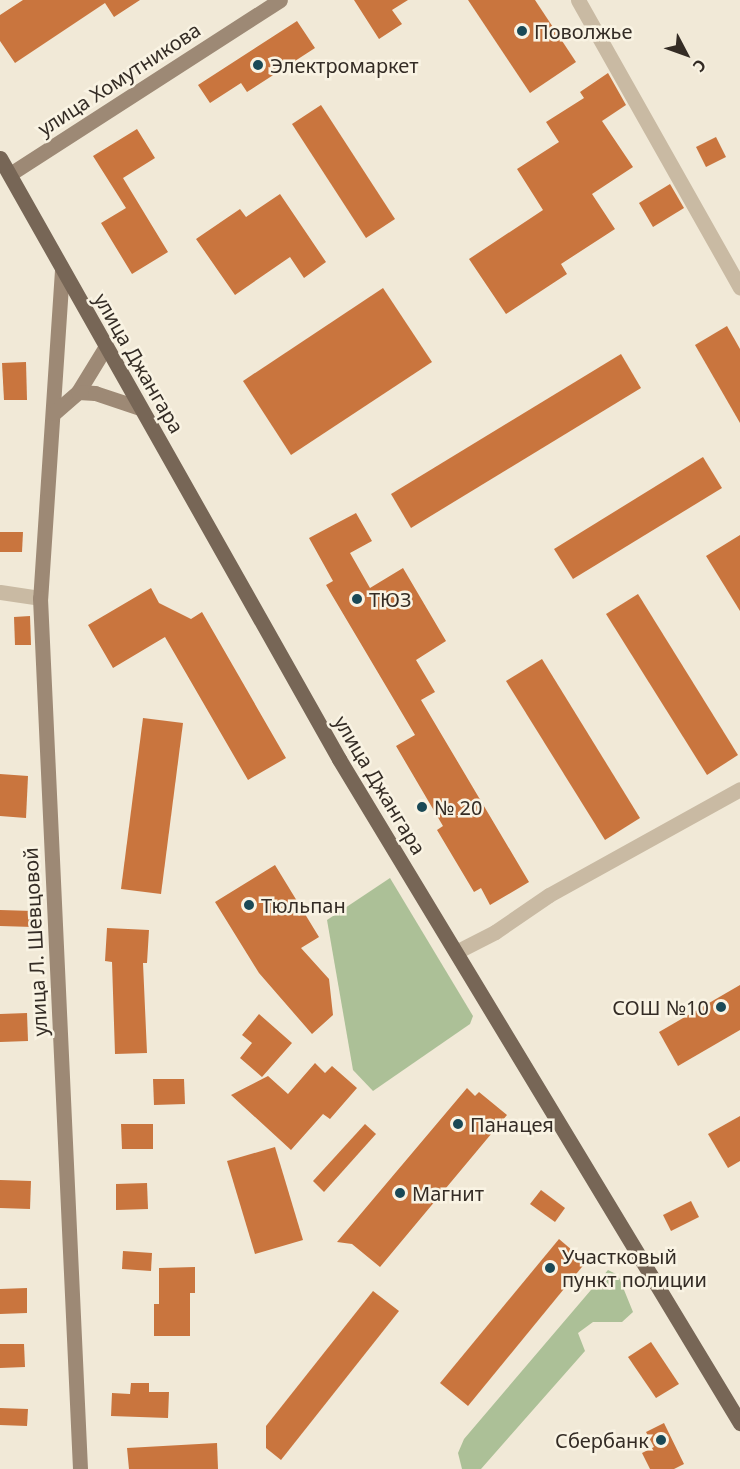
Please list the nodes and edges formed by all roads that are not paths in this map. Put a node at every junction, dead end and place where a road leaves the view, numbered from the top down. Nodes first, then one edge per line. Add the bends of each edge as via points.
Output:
1 (280, 0) edge
2 (578, 0) edge
3 (0, 158) edge
4 (5, 176) edge
5 (62, 270) junction
6 (740, 287) edge
7 (105, 348) junction
8 (78, 392) junction
9 (140, 408) junction
10 (54, 412) junction
11 (0, 592) edge
12 (40, 598) junction
13 (740, 789) edge
14 (456, 952) junction
15 (740, 1423) edge
16 (80, 1469) edge

1 - 4 street, улица Хомутникова
2 - 6 street
3 - 4 main road, улица Джангара
4 - 5 main road, улица Джангара
5 - 7 main road, улица Джангара
5 - 10 street, улица Л. Шевцовой
7 - 8 street
7 - 9 main road, улица Джангара
8 - 9 street via 95,393
8 - 10 street
9 - 14 main road, улица Джангара via 339,759
10 - 12 street, улица Л. Шевцовой
11 - 12 street
12 - 16 street, улица Л. Шевцовой
13 - 14 street via 549,895 495,932
14 - 15 main road, улица Джангара

